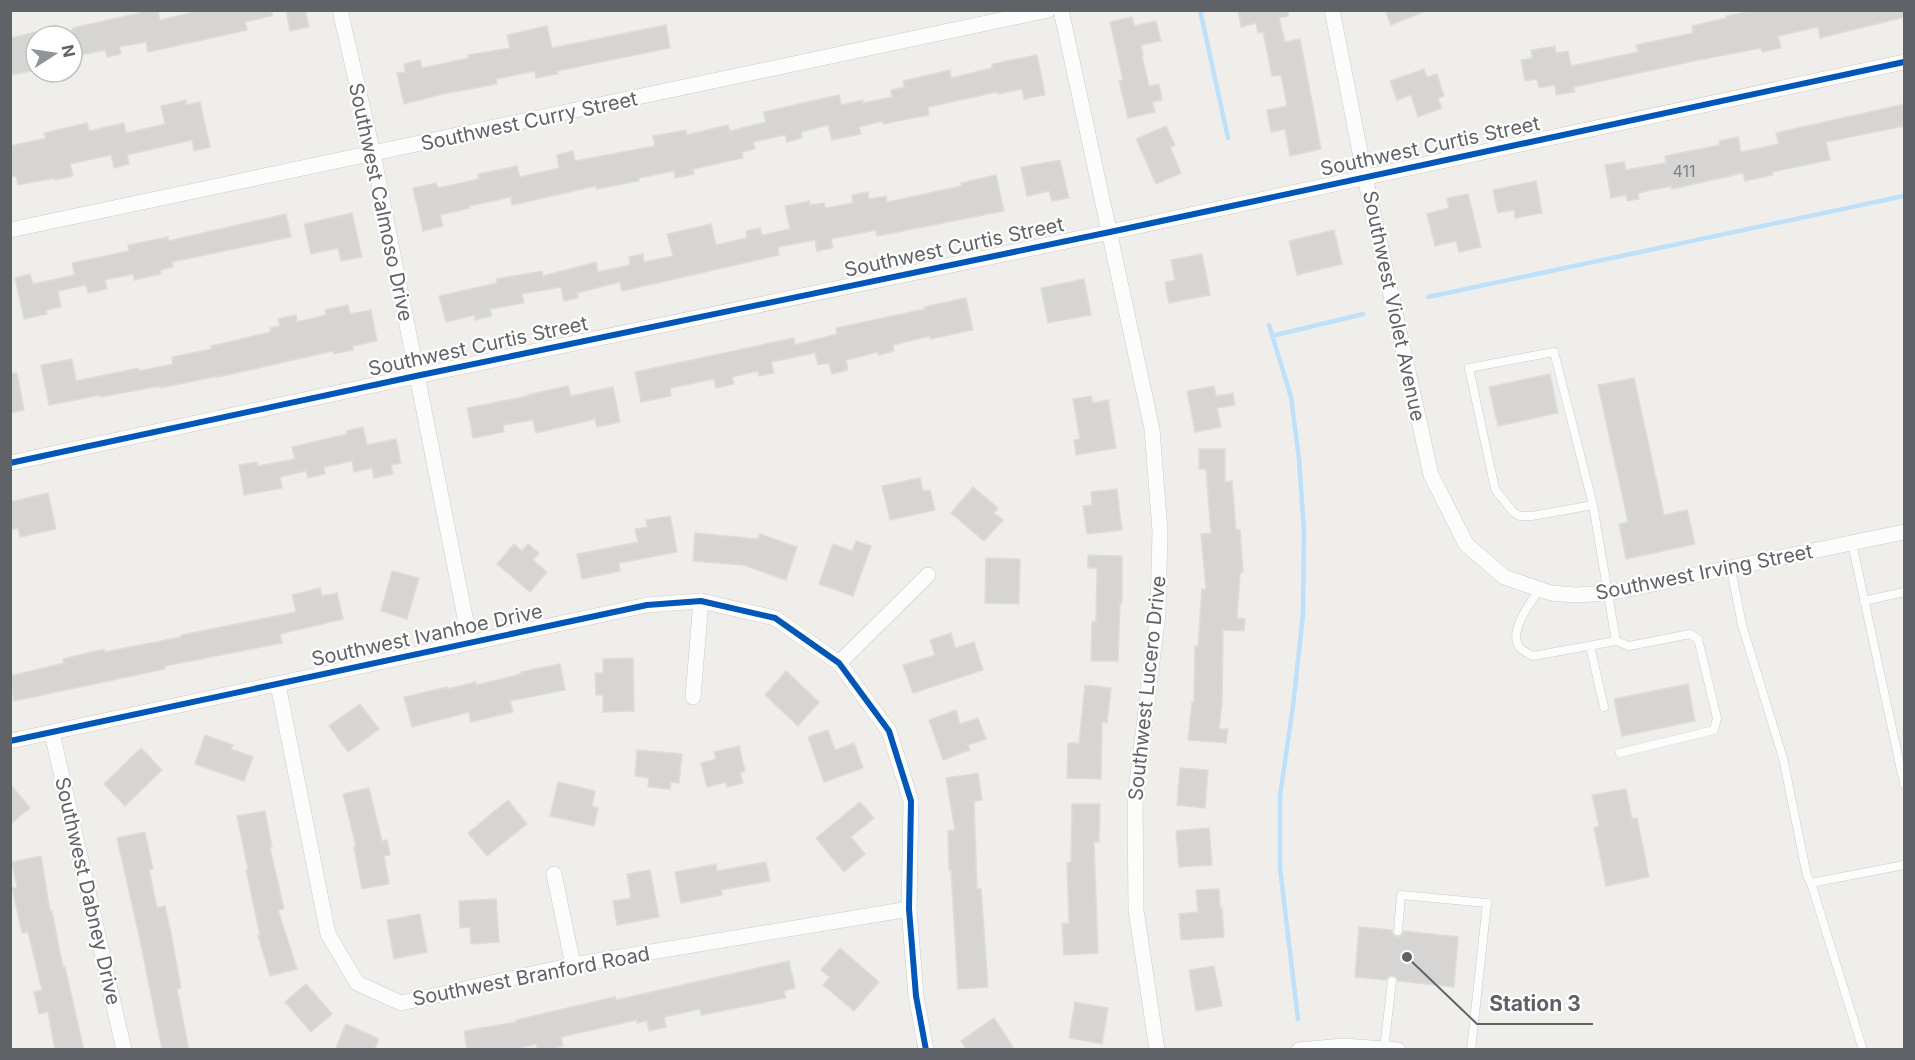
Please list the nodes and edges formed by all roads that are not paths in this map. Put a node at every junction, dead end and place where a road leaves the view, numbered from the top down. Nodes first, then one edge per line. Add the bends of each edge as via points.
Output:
1 (340, 10) edge
2 (1048, 10) edge
3 (1061, 10) edge
4 (1332, 10) edge
5 (1905, 62) edge
6 (373, 154) junction
7 (1365, 177) junction
8 (10, 230) edge
9 (1110, 232) junction
10 (416, 376) junction
11 (10, 463) edge
12 (1593, 505) junction
13 (1905, 532) edge
14 (1852, 543) junction
15 (1731, 569) junction
16 (928, 575) dead end
17 (1504, 577) joint
18 (1540, 589) junction
19 (1905, 592) edge
20 (1610, 593) junction
21 (701, 601) junction
22 (1864, 601) junction
23 (1616, 641) junction
24 (470, 642) junction
25 (1590, 646) junction
26 (839, 663) junction
27 (278, 685) junction
28 (693, 697) dead end
29 (1604, 707) dead end
30 (52, 733) junction
31 (10, 741) edge
32 (1620, 753) dead end
33 (1905, 784) edge
34 (1905, 864) edge
35 (554, 874) dead end
36 (1811, 883) junction
37 (909, 909) junction
38 (1398, 931) dead end
39 (573, 965) junction
40 (1392, 981) dead end
41 (1391, 1049) edge
42 (124, 1050) edge
43 (926, 1050) edge
44 (1157, 1050) edge
45 (1299, 1050) edge
46 (1471, 1050) edge
47 (1863, 1050) edge

1 - 6 street, Southwest Calmoso Drive
2 - 6 street, Southwest Curry Street
3 - 9 street, Southwest Lucero Drive
4 - 7 street, Southwest Violet Avenue
5 - 7 street, Southwest Curtis Street
6 - 8 street, Southwest Curry Street
6 - 10 street, Southwest Calmoso Drive
7 - 9 street, Southwest Curtis Street
7 - 17 street, Southwest Violet Avenue via 1431,475 1466,544
9 - 10 street, Southwest Curtis Street
9 - 44 street, Southwest Lucero Drive via 1152,429 1160,531 1158,613 1135,799 1136,910
10 - 11 street, Southwest Curtis Street
10 - 24 street, Southwest Calmoso Drive
12 - 12 lane via 1554,352 1469,368 1495,489 1513,512 1532,516
12 - 20 lane
13 - 14 street, Southwest Irving Street
14 - 15 street, Southwest Irving Street
14 - 22 lane
15 - 20 street, Southwest Irving Street
15 - 36 lane via 1742,625 1783,758 1806,876
16 - 26 street
17 - 18 street, Southwest Irving Street
18 - 20 street, Southwest Irving Street via 1576,595
18 - 25 lane via 1521,617 1515,636 1520,647 1533,656
19 - 22 lane
20 - 23 lane
21 - 24 street, Southwest Ivanhoe Drive via 647,605
21 - 26 street, Southwest Ivanhoe Drive via 775,618
21 - 28 street
22 - 33 lane
23 - 25 lane
23 - 32 lane via 1629,646 1690,634 1698,639 1717,718 1713,730
24 - 27 street, Southwest Ivanhoe Drive
25 - 29 lane
26 - 37 street, Southwest Ivanhoe Drive via 889,730 912,801
27 - 30 street, Southwest Ivanhoe Drive
27 - 39 street, Southwest Branford Road via 328,934 357,983 401,1003
30 - 31 street, Southwest Ivanhoe Drive
30 - 42 street, Southwest Dabney Drive
34 - 36 lane
35 - 39 street
36 - 47 lane
37 - 39 street, Southwest Branford Road
37 - 43 street, Southwest Ivanhoe Drive via 916,996
38 - 46 lane via 1401,895 1487,903
40 - 41 lane
41 - 45 street via 1344,1046

